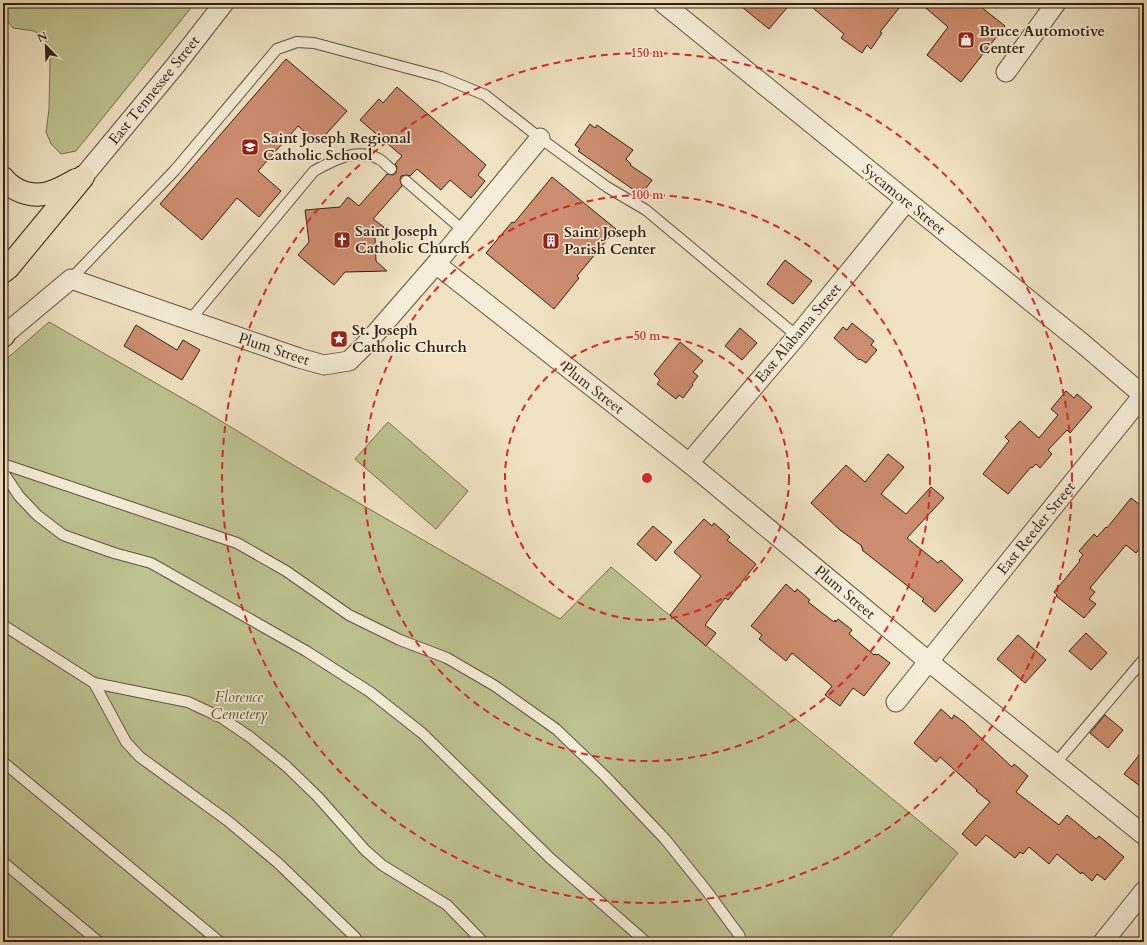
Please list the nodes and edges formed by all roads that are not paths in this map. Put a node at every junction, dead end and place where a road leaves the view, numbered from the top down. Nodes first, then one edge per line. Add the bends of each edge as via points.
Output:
1 (224, 3) edge
2 (663, 3) edge
3 (1056, 3) edge
4 (1006, 72) dead end
5 (540, 138) junction
6 (391, 169) dead end
7 (83, 177) junction
8 (3, 178) edge
9 (406, 181) dead end
10 (906, 202) junction
11 (464, 231) junction
12 (436, 264) junction
13 (3, 272) edge
14 (71, 279) junction
15 (190, 320) junction
16 (3, 336) edge
17 (797, 336) junction
18 (1144, 395) edge
19 (689, 463) junction
20 (3, 464) edge
21 (3, 472) edge
22 (3, 625) edge
23 (1144, 659) edge
24 (928, 661) junction
25 (94, 683) junction
26 (896, 702) dead end
27 (3, 762) edge
28 (1055, 764) junction
29 (1144, 835) edge
30 (3, 862) edge
31 (1144, 891) edge
32 (99, 942) edge
33 (220, 942) edge
34 (358, 942) edge
35 (483, 942) edge
36 (646, 942) edge
37 (742, 942) edge
38 (1103, 942) edge

1 - 7 street, East Tennessee Street
2 - 10 street, Sycamore Street
3 - 4 street
5 - 11 street
5 - 14 lane via 485,95 442,76 314,43 297,42 277,49 175,170
5 - 17 lane via 607,187 646,210
6 - 15 lane via 380,159 365,154 348,155 314,171
7 - 8 highway via 53,192 39,194 22,193
7 - 13 highway
9 - 11 lane
10 - 17 street, East Alabama Street
10 - 18 street, Sycamore Street
11 - 12 street
12 - 15 street, Plum Street via 349,361 324,365
12 - 19 street, Plum Street
14 - 15 street, Plum Street
14 - 16 street
17 - 19 street, East Alabama Street
18 - 24 street, East Reeder Street
19 - 24 street, Plum Street
20 - 37 lane via 237,543 286,571 349,615 400,640 447,658 495,686 556,729 605,776 665,839 706,890
21 - 36 lane via 19,496 37,515 63,535 151,563 306,651 370,692 422,733 550,858
22 - 25 lane
23 - 28 lane
24 - 26 street, East Reeder Street
24 - 28 street, Plum Street
25 - 34 lane via 126,742 140,757 228,821 278,863
25 - 35 lane via 188,702 222,718 286,766 382,865 447,905
27 - 33 lane
28 - 29 street, Plum Street
30 - 32 lane
31 - 38 street

